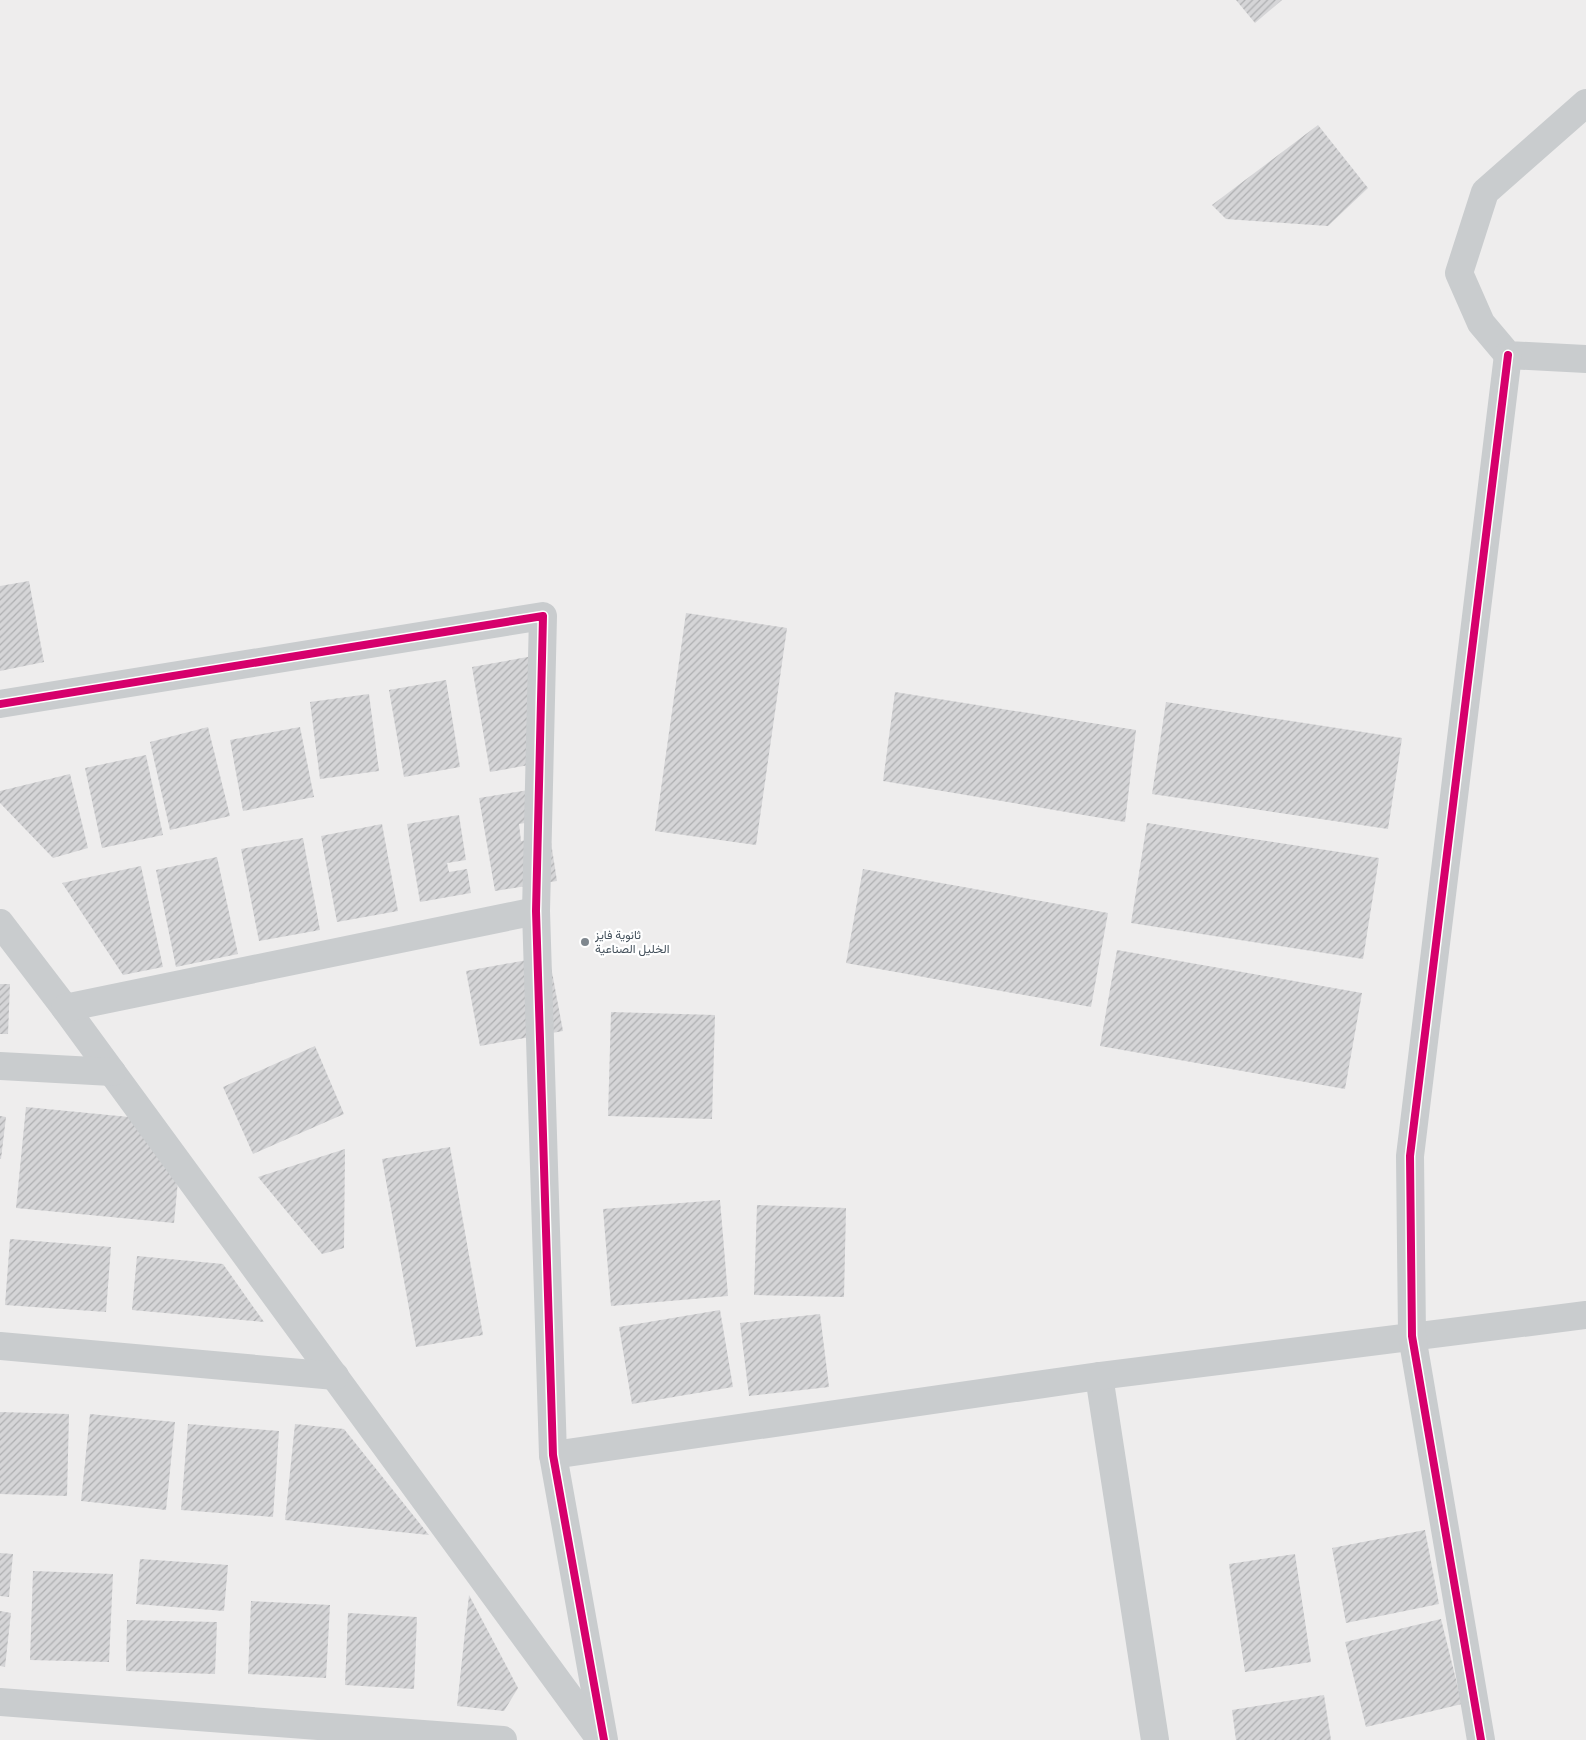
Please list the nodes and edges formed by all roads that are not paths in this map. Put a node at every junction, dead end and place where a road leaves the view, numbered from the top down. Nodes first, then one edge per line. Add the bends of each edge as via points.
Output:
1 (1586, 103) edge
2 (1508, 355) junction
3 (1586, 359) edge
4 (0, 704) edge
5 (536, 911) junction
6 (0, 923) edge
7 (65, 1008) junction
8 (0, 1066) edge
9 (112, 1072) junction
10 (1586, 1315) edge
11 (1412, 1336) junction
12 (0, 1346) edge
13 (335, 1376) junction
14 (1099, 1376) junction
15 (554, 1455) junction
16 (0, 1702) edge
17 (503, 1740) edge
18 (602, 1740) edge
19 (1155, 1740) edge
20 (1481, 1740) edge

1 - 2 street via 1485,192 1459,273 1481,324
2 - 3 street
2 - 11 street via 1410,1156
4 - 5 street via 543,616
5 - 7 street
5 - 15 street
6 - 7 street
7 - 9 street
8 - 9 street
9 - 13 street
10 - 11 street
11 - 14 street
11 - 20 street
12 - 13 street
13 - 18 street
14 - 15 street
14 - 19 street
15 - 18 street
16 - 17 street

